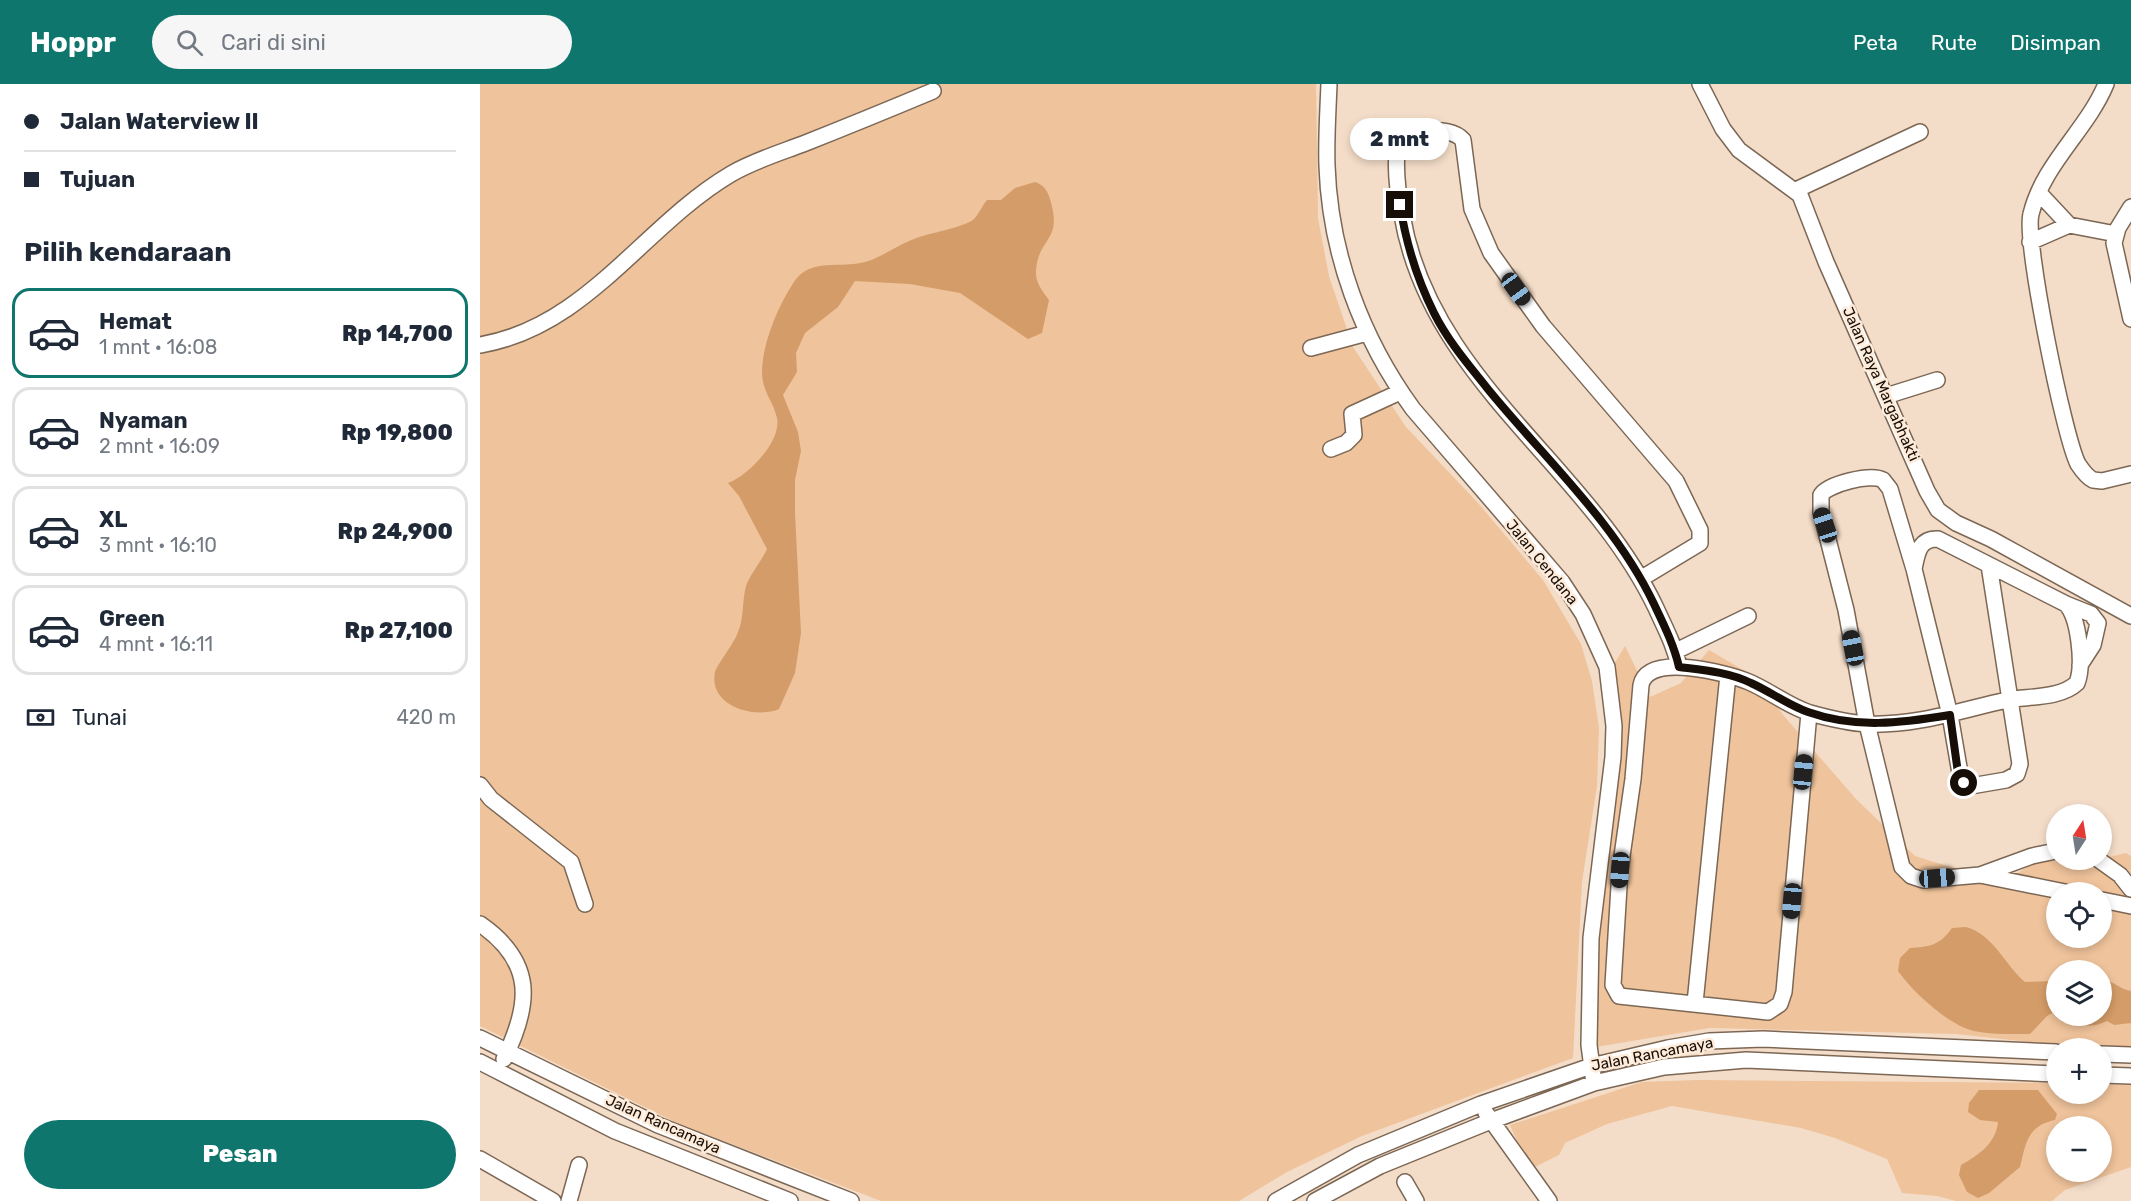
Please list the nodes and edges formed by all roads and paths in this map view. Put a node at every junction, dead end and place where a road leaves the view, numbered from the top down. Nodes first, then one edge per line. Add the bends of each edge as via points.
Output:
1 (1329, 84) edge
2 (1700, 84) edge
3 (2106, 84) edge
4 (933, 92) dead end
5 (1920, 132) dead end
6 (1796, 190) junction
7 (2038, 193) junction
8 (2131, 207) edge
9 (2069, 225) junction
10 (2116, 234) junction
11 (2030, 242) junction
12 (2131, 319) edge
13 (1367, 333) junction
14 (480, 345) edge
15 (1311, 348) dead end
16 (1937, 380) dead end
17 (1400, 392) junction
18 (1886, 396) junction
19 (1331, 449) dead end
20 (2131, 474) edge
21 (1989, 565) junction
22 (1914, 569) junction
23 (1642, 578) junction
24 (2066, 604) junction
25 (1748, 616) dead end
26 (2131, 616) edge
27 (1676, 651) junction
28 (2080, 665) junction
29 (1679, 667) junction
30 (1728, 675) junction
31 (2009, 700) junction
32 (1809, 712) junction
33 (1950, 715) junction
34 (1867, 724) junction
35 (480, 785) edge
36 (2046, 853) edge
37 (2112, 869) edge
38 (1980, 875) junction
39 (2046, 888) edge
40 (2131, 889) edge
41 (2112, 902) edge
42 (585, 904) dead end
43 (2131, 906) edge
44 (480, 924) edge
45 (1695, 1003) junction
46 (480, 1038) edge
47 (508, 1050) junction
48 (2046, 1052) edge
49 (2112, 1054) edge
50 (2131, 1055) edge
51 (480, 1062) edge
52 (1591, 1065) junction
53 (498, 1071) junction
54 (2046, 1074) edge
55 (2112, 1075) edge
56 (2131, 1076) edge
57 (1594, 1083) junction
58 (1481, 1104) junction
59 (1491, 1121) junction
60 (480, 1159) edge
61 (579, 1165) dead end
62 (1406, 1182) dead end
63 (553, 1201) edge
64 (569, 1201) edge
65 (790, 1201) edge
66 (851, 1201) edge
67 (1276, 1201) edge
68 (1315, 1201) edge
69 (1416, 1201) edge
70 (1549, 1201) edge

1 - 13 street, Jalan Cendana via 1330,192 1343,269
2 - 6 street, Jalan Raya Margabhakti via 1723,129 1739,150
3 - 7 street
4 - 14 street via 732,173 691,202 620,268 563,312 522,335
5 - 6 street
6 - 18 street, Jalan Raya Margabhakti
7 - 9 street
7 - 11 street via 2030,216
8 - 10 street
9 - 10 street
9 - 11 street
10 - 12 street via 2114,243
11 - 20 street via 2047,340 2078,464 2093,480
13 - 15 street
13 - 17 street, Jalan Cendana
16 - 18 street
17 - 19 street via 1352,414 1354,435
17 - 52 street, Jalan Cendana via 1562,582 1583,614 1606,667 1613,710 1613,743 1591,938
18 - 26 street, Jalan Raya Margabhakti via 1938,510
21 - 22 street via 1934,538 1922,544
21 - 24 street
21 - 31 street
22 - 33 street
22 - 34 street via 1890,489 1883,480 1872,477 1824,490 1821,512 1846,610
23 - 23 street via 1602,522 1464,360 1435,315 1413,261 1400,205 1397,152 1408,136 1446,131 1463,140 1472,209 1491,253 1543,326 1679,488 1701,534 1700,543
23 - 27 street
24 - 28 street via 2073,615
24 - 28 street via 2091,614 2098,623 2093,645
25 - 27 street
27 - 29 street
28 - 31 street via 2077,683 2068,689
29 - 30 street
29 - 45 street via 1655,669 1642,681 1620,870 1613,985 1615,993 1623,998
30 - 32 street
30 - 45 street
31 - 33 street
31 - 33 street via 2020,764 2017,774 2006,780 1971,786 1960,779
32 - 34 street
32 - 45 street via 1780,1004 1768,1012
33 - 34 street
34 - 38 street via 1902,867 1923,880
35 - 42 street via 491,799 572,862
36 - 38 street
37 - 40 street
38 - 39 street
41 - 43 street
44 - 47 street via 514,956 523,985 522,1020
46 - 47 street, Jalan Rancamaya
47 - 53 street
47 - 66 street, Jalan Rancamaya via 658,1125
48 - 52 street, Jalan Rancamaya via 1740,1039 1668,1048
49 - 50 street
51 - 53 street, Jalan Rancamaya
52 - 57 street, Jalan Cendana
52 - 58 street, Jalan Rancamaya
53 - 65 street, Jalan Rancamaya via 615,1131
54 - 57 street, Jalan Rancamaya via 1746,1060 1664,1067
55 - 56 street
57 - 59 street, Jalan Rancamaya
58 - 59 street
58 - 67 street, Jalan Rancamaya via 1358,1155
59 - 68 street, Jalan Rancamaya via 1380,1166
59 - 70 street
60 - 63 street
61 - 64 street
62 - 69 street

